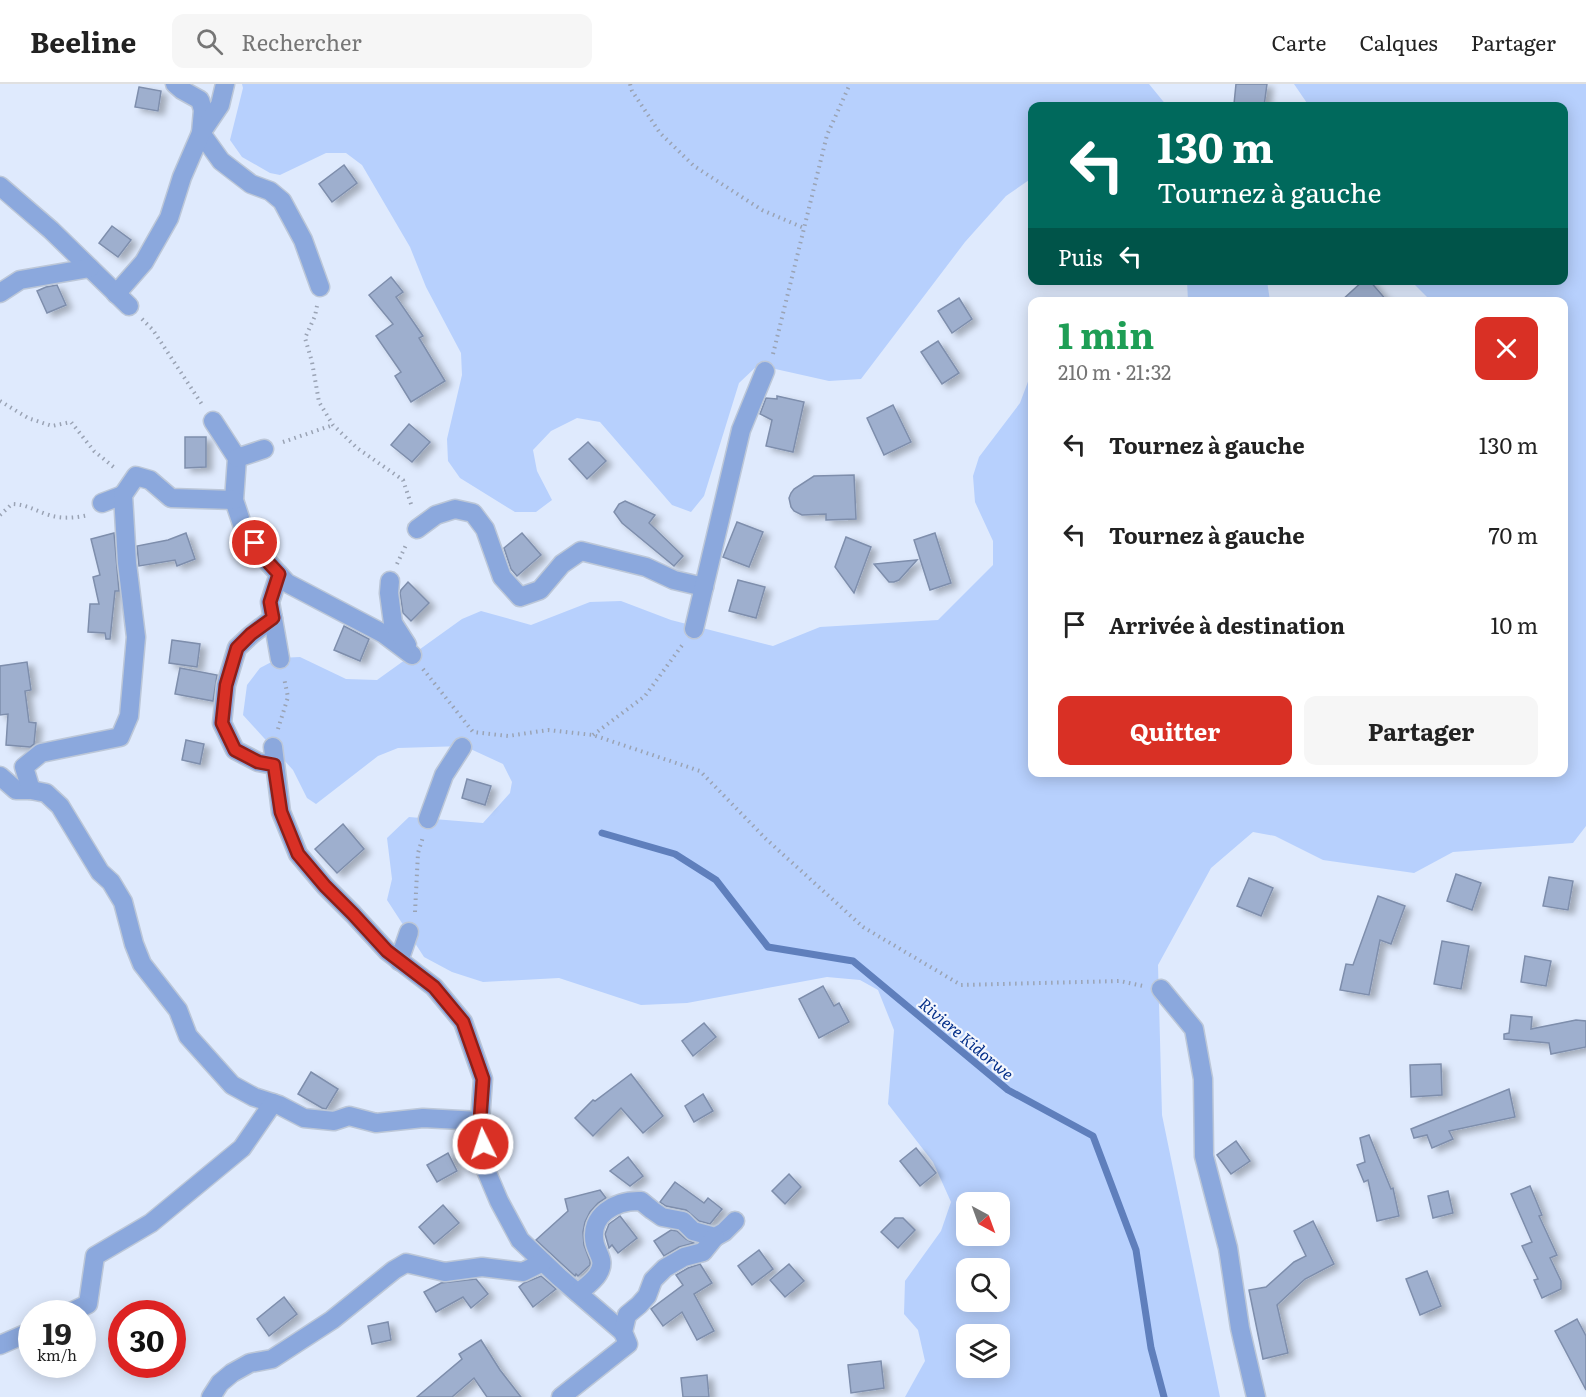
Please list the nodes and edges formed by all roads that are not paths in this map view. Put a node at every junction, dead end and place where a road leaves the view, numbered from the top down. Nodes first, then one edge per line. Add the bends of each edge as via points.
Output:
1 (175, 84) edge
2 (225, 84) edge
3 (201, 133) junction
4 (0, 186) edge
5 (90, 268) junction
6 (320, 287) road end
7 (0, 293) edge
8 (765, 371) road end
9 (213, 421) road end
10 (264, 449) road end
11 (237, 458) junction
12 (123, 495) junction
13 (234, 500) junction
14 (102, 503) road end
15 (417, 529) road end
16 (279, 574) junction
17 (390, 581) road end
18 (704, 587) junction
19 (273, 618) junction
20 (694, 629) road end
21 (280, 659) road end
22 (462, 747) dead end
23 (0, 776) edge
24 (31, 790) junction
25 (428, 819) road end
26 (409, 932) road end
27 (399, 961) junction
28 (1161, 990) road end
29 (273, 1103) junction
30 (480, 1121) junction
31 (735, 1221) dead end
32 (715, 1237) junction
33 (543, 1262) junction
34 (578, 1293) junction
35 (88, 1300) edge
36 (623, 1332) junction
37 (18, 1337) edge
38 (0, 1345) edge
39 (210, 1397) edge
40 (561, 1397) edge
41 (1256, 1397) edge

1 - 3 street via 200,100
2 - 3 street via 220,105
3 - 5 street via 169,218 123,300
3 - 6 street via 221,161 282,201 303,240
4 - 5 street
5 - 7 street via 20,279
8 - 18 street via 741,430
9 - 11 street
10 - 11 street
11 - 13 street
12 - 13 street via 136,476 150,480 171,498
12 - 14 street
12 - 24 street via 136,637 129,716 120,737 41,753 24,766
13 - 16 street via 243,527
15 - 18 street via 436,515 455,509 472,513 485,529 502,577 520,597 540,590 562,564 581,551
16 - 17 street via 287,583 384,633 412,655 393,623
16 - 19 street via 270,602
18 - 20 street
19 - 21 street
19 - 27 street via 237,648 226,685 222,723 235,750 258,762 274,756 281,812 298,854
22 - 25 street via 444,775
23 - 24 street via 16,790
24 - 29 street via 46,793 60,806 100,872 111,882 123,902 142,964 178,1010 188,1036 232,1085
26 - 27 street
27 - 30 street via 434,987 463,1022 483,1079
28 - 41 street via 1194,1029 1203,1079 1204,1156 1228,1248
29 - 30 street via 304,1118 334,1121 350,1116 376,1123 423,1118
29 - 35 street via 242,1148 151,1223 94,1256
30 - 33 street via 485,1168 499,1201 520,1240
31 - 32 street
32 - 34 street via 693,1231 683,1221 662,1217 641,1201 631,1200 607,1209 595,1226 595,1244 602,1259 599,1274
32 - 36 street via 703,1252 684,1257 653,1280 647,1296 627,1315
33 - 34 street
33 - 39 street via 524,1272 482,1267 445,1272 406,1263 332,1320 272,1359 250,1363 232,1373
34 - 36 street
36 - 40 street via 628,1344
37 - 38 street

